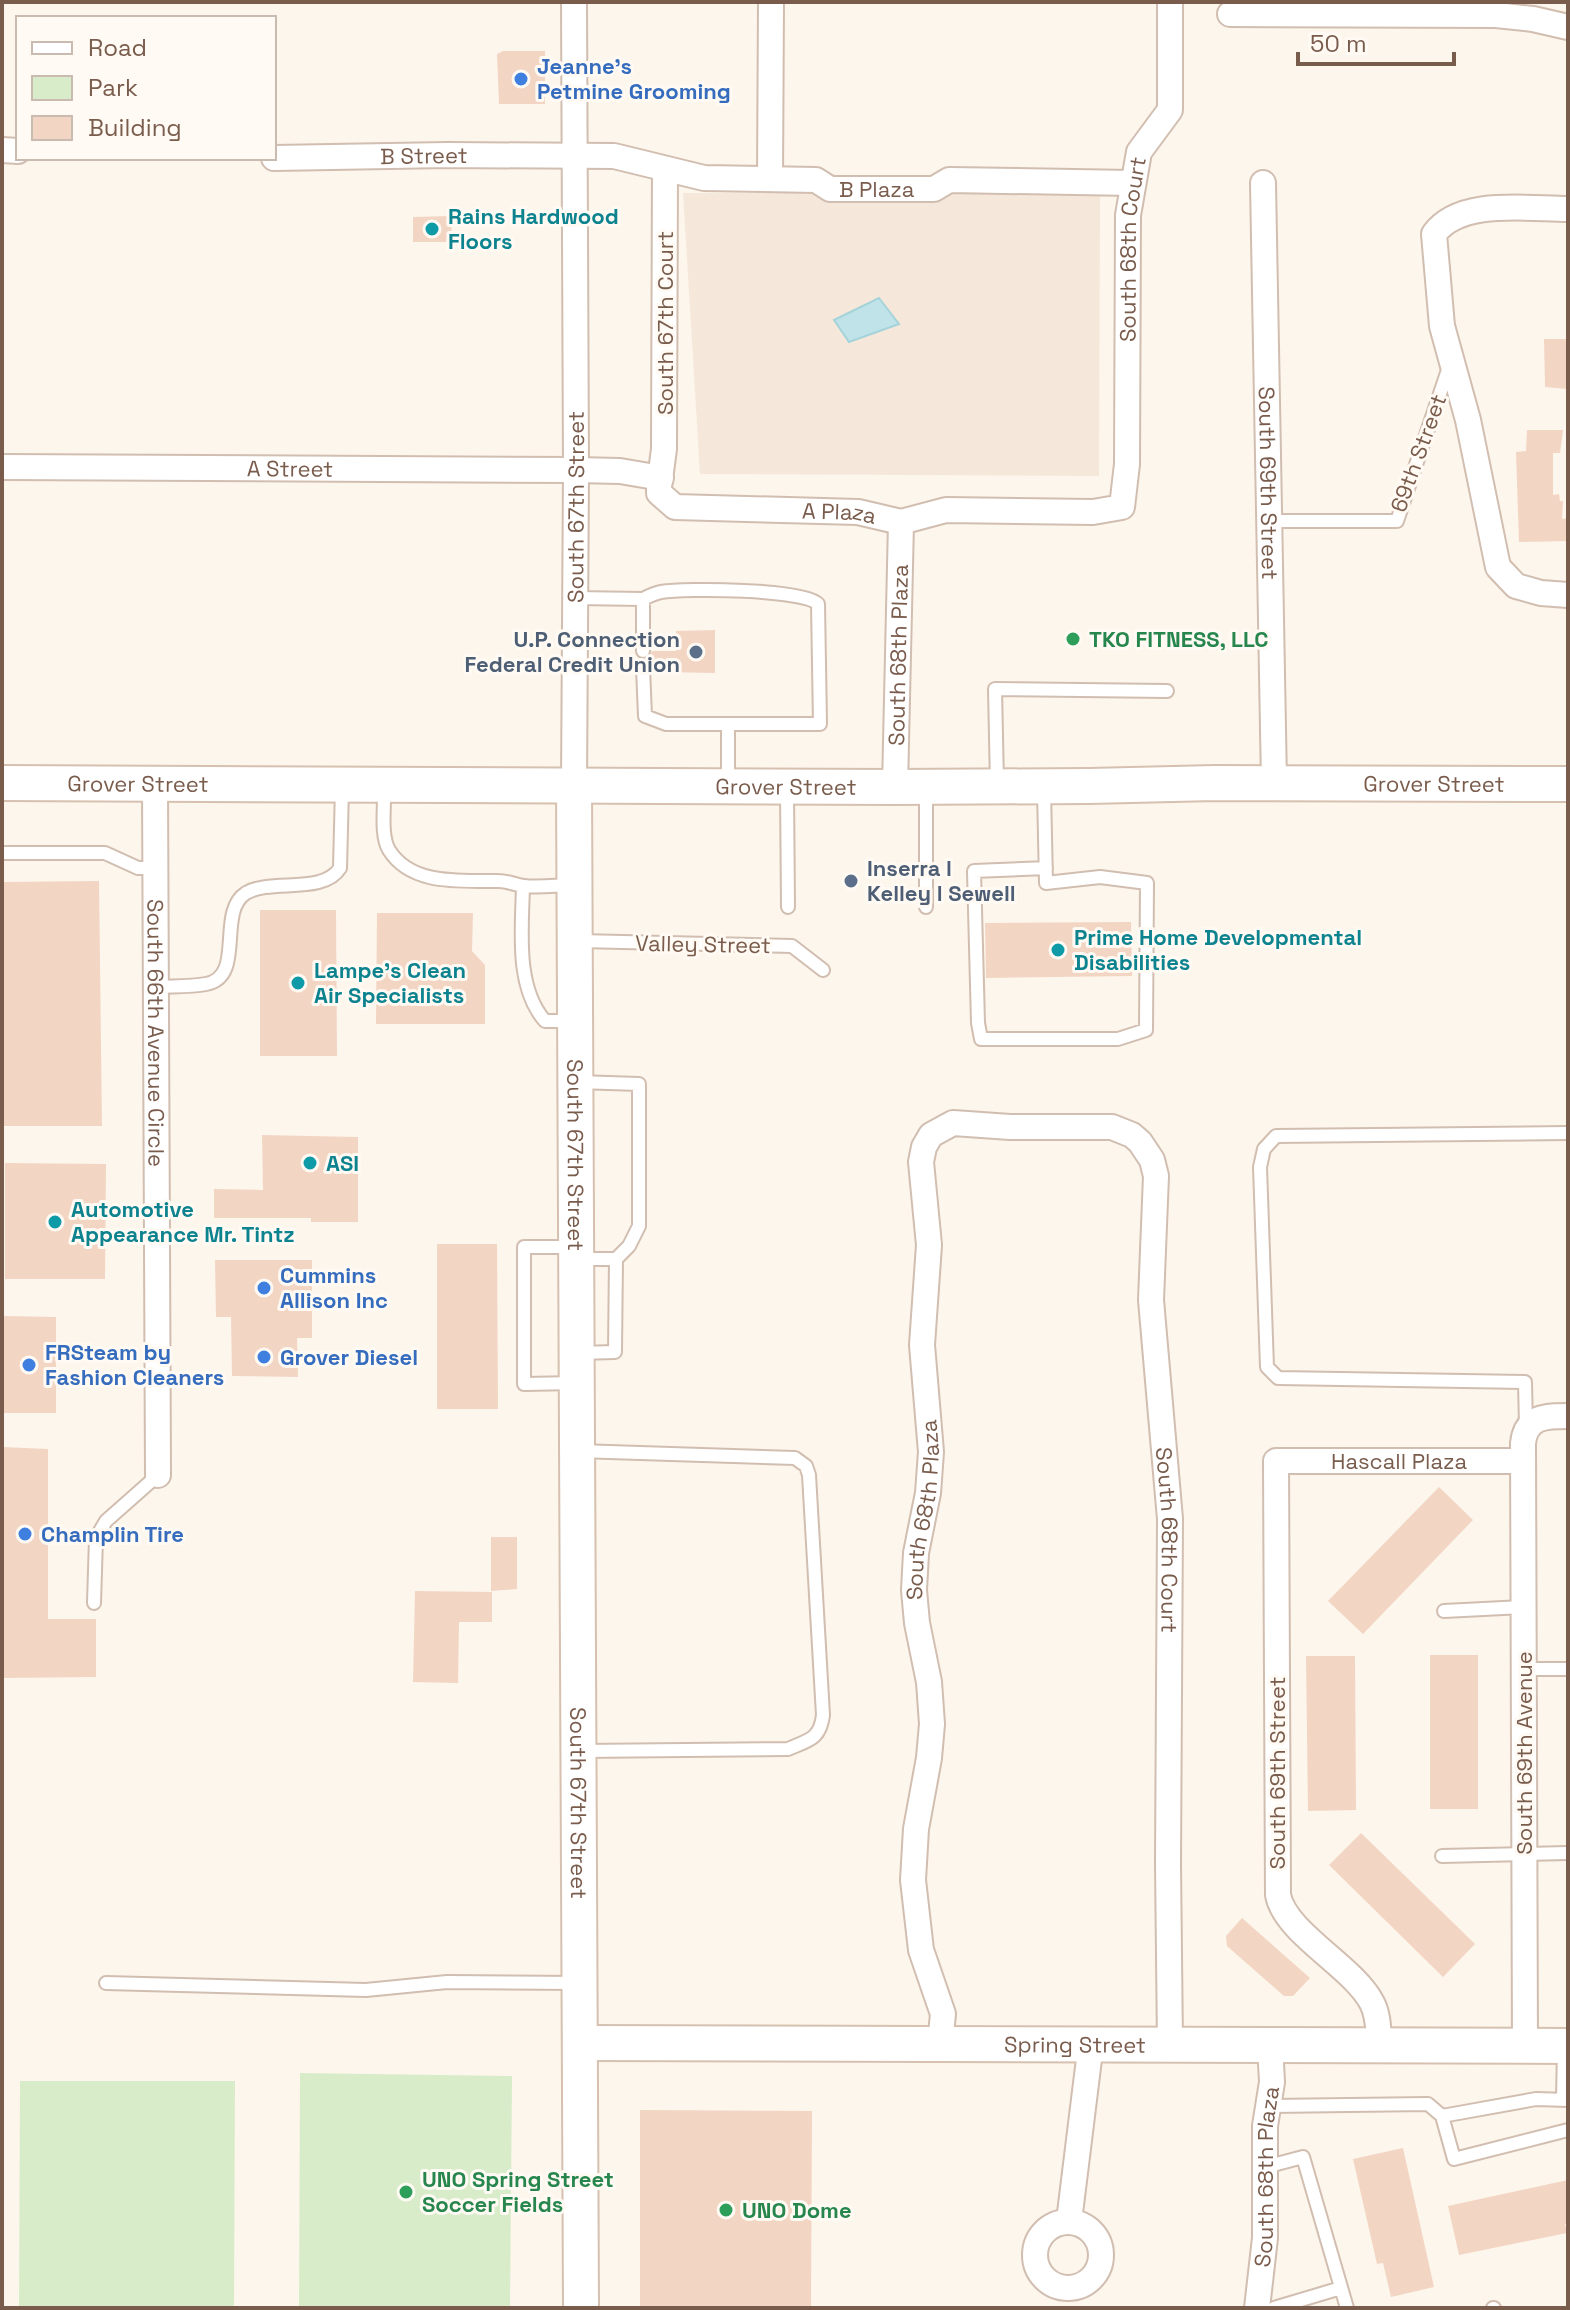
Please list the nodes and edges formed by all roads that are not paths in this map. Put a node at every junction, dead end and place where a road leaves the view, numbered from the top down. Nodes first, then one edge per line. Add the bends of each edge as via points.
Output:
1 (574, 2) edge
2 (771, 2) edge
3 (1170, 2) edge
4 (1230, 14) dead end
5 (1568, 27) edge
6 (576, 156) junction
7 (276, 158) edge
8 (665, 169) junction
9 (770, 179) junction
10 (1133, 183) junction
11 (1263, 183) dead end
12 (1568, 209) edge
13 (1451, 360) junction
14 (2, 467) edge
15 (576, 470) junction
16 (661, 478) junction
17 (1122, 507) joint
18 (1270, 521) junction
19 (901, 522) junction
20 (1568, 595) edge
21 (575, 598) junction
22 (643, 599) junction
23 (643, 651) dead end
24 (643, 668) dead end
25 (1167, 691) dead end
26 (728, 724) junction
27 (2, 783) edge
28 (1274, 783) junction
29 (1568, 784) edge
30 (155, 785) junction
31 (342, 785) junction
32 (384, 785) junction
33 (574, 785) junction
34 (728, 786) junction
35 (787, 786) junction
36 (911, 787) junction
37 (997, 787) junction
38 (1044, 787) junction
39 (2, 853) edge
40 (156, 868) junction
41 (1046, 868) junction
42 (575, 885) junction
43 (523, 886) junction
44 (788, 907) dead end
45 (926, 907) dead end
46 (576, 941) junction
47 (823, 970) dead end
48 (156, 987) junction
49 (576, 1021) junction
50 (577, 1082) junction
51 (1042, 1128) joint
52 (1568, 1133) edge
53 (577, 1253) junction
54 (616, 1259) junction
55 (578, 1368) junction
56 (1568, 1416) edge
57 (1526, 1427) junction
58 (578, 1451) junction
59 (1276, 1461) joint
60 (1523, 1461) junction
61 (158, 1475) joint
62 (94, 1603) dead end
63 (1523, 1607) junction
64 (1444, 1611) dead end
65 (1524, 1669) junction
66 (1568, 1669) edge
67 (580, 1751) junction
68 (1524, 1853) junction
69 (1568, 1853) edge
70 (1442, 1856) dead end
71 (106, 1983) dead end
72 (581, 1983) junction
73 (581, 2043) junction
74 (1091, 2043) junction
75 (940, 2044) junction
76 (1170, 2044) junction
77 (1270, 2045) junction
78 (1525, 2045) junction
79 (1380, 2046) junction
80 (1566, 2046) edge
81 (1565, 2100) edge
82 (1268, 2106) junction
83 (1442, 2116) junction
84 (1568, 2130) edge
85 (1265, 2167) junction
86 (1069, 2221) dead end
87 (1341, 2288) junction
88 (581, 2308) edge
89 (1257, 2308) edge
90 (1274, 2308) edge
91 (1347, 2308) edge

1 - 6 street, South 67th Street
2 - 9 street
3 - 10 street, South 68th Court via 1170,110 1139,152
4 - 5 street via 1496,15
6 - 7 street, B Street
6 - 8 street, B Plaza via 614,156
6 - 15 street, South 67th Street
8 - 9 street, B Plaza via 704,178
8 - 16 street, South 67th Court
9 - 10 street, B Plaza via 816,180 830,189 934,189 949,180
10 - 17 street, South 68th Court
11 - 18 street, South 69th Street
12 - 13 street via 1478,209 1437,229 1439,306
13 - 18 lane, 69th Street via 1397,521
13 - 20 street via 1498,567 1516,586
14 - 15 street, A Street
15 - 16 street
15 - 21 street, South 67th Street
16 - 19 street, A Plaza via 659,493 681,509 858,512
17 - 19 street, A Plaza via 1093,512 946,510
18 - 28 street, South 69th Street
19 - 36 street, South 68th Plaza
21 - 22 lane
21 - 33 street, South 67th Street
22 - 23 lane
22 - 26 lane via 663,592 741,590 808,597 818,604 820,724
24 - 26 lane via 645,716 666,724
25 - 37 lane via 995,689
26 - 34 lane
27 - 30 street, Grover Street
28 - 29 street, Grover Street
28 - 38 street, Grover Street
30 - 31 street, Grover Street
30 - 40 street, South 66th Avenue Circle
31 - 32 street, Grover Street
31 - 48 lane via 340,868 335,875 244,894 238,900 219,978 208,984
32 - 33 street, Grover Street
32 - 43 lane via 386,842 400,861 431,877
33 - 34 street, Grover Street
33 - 42 street, South 67th Street
34 - 35 street, Grover Street
35 - 36 street, Grover Street
35 - 44 lane
36 - 37 street, Grover Street
36 - 45 lane
37 - 38 street, Grover Street
38 - 41 lane
39 - 40 lane via 105,853 138,868
40 - 48 street, South 66th Avenue Circle
41 - 41 lane via 1046,883 1100,877 1147,883 1146,1030 1118,1039 981,1039 974,871
42 - 43 lane
42 - 46 street, South 67th Street
43 - 49 lane via 528,993 545,1021
46 - 47 lane, Valley Street via 792,946
46 - 49 street, South 67th Street
48 - 61 street, South 66th Avenue Circle
49 - 50 street, South 67th Street
50 - 53 street, South 67th Street
50 - 54 lane via 639,1084 639,1226
51 - 75 street, South 68th Plaza via 953,1123 931,1135 921,1162 929,1245 922,1345 931,1452 914,1590 932,1724 913,1880 921,1950 943,2014
51 - 76 street, South 68th Court via 1100,1126 1122,1131 1140,1142 1156,1176 1151,1300 1170,1519
52 - 57 lane via 1276,1136 1264,1149 1260,1167 1267,1367 1278,1378 1525,1382
53 - 54 lane
53 - 55 street, South 67th Street
53 - 55 lane via 524,1247 524,1384
54 - 55 lane via 615,1352
55 - 58 street, South 67th Street
56 - 57 street via 1538,1417
57 - 60 street, South 69th Avenue
58 - 67 street, South 67th Street
58 - 67 lane via 795,1458 806,1466 823,1715 816,1737 788,1749
59 - 60 street, Hascall Plaza
59 - 79 street, South 69th Street via 1278,1895 1289,1918 1371,2000
60 - 63 street, South 69th Avenue
61 - 62 lane via 106,1521 96,1538
63 - 64 lane
63 - 65 street, South 69th Avenue
65 - 66 lane
65 - 68 street, South 69th Avenue
67 - 72 street, South 67th Street
68 - 69 lane
68 - 70 lane
68 - 78 street, South 69th Avenue
71 - 72 lane via 366,1990 447,1982
72 - 73 street, South 67th Street
73 - 75 street, Spring Street
73 - 88 street, South 67th Street
74 - 75 street, Spring Street
74 - 76 street, Spring Street
74 - 86 street
76 - 77 street, Spring Street
77 - 79 street, Spring Street
77 - 82 street, South 68th Plaza
78 - 79 street, Spring Street
78 - 80 street, Spring Street
80 - 81 lane
81 - 83 lane via 1536,2099
82 - 83 lane via 1428,2104
82 - 85 street, South 68th Plaza
83 - 84 lane via 1454,2159
85 - 87 lane via 1303,2157
85 - 89 street, South 68th Plaza via 1265,2238
87 - 90 lane
87 - 91 lane

